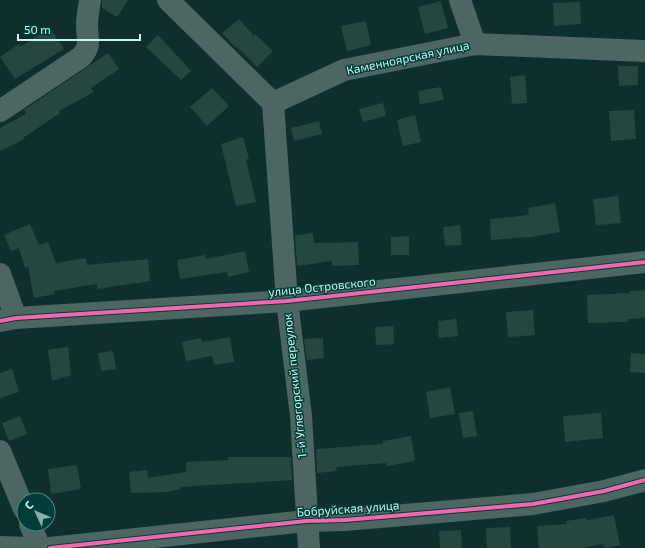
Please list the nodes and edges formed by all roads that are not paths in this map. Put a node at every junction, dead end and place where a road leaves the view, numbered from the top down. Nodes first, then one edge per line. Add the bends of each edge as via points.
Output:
1 (90, 0) edge
2 (168, 0) edge
3 (460, 0) edge
4 (474, 44) junction
5 (645, 51) edge
6 (273, 103) junction
7 (0, 111) edge
8 (645, 262) edge
9 (0, 274) edge
10 (287, 301) junction
11 (8, 320) edge
12 (0, 452) edge
13 (645, 480) edge
14 (17, 492) edge
15 (306, 521) junction
16 (33, 532) edge
17 (0, 547) edge
18 (28, 548) edge
19 (40, 548) edge
20 (50, 548) edge
21 (309, 548) edge

1 - 7 street via 86,51
2 - 6 street
3 - 4 street
4 - 5 street, Каменноярская улица
4 - 6 street, Каменноярская улица via 344,70
6 - 10 street, 1-й Углегорский переулок
8 - 10 street, улица Островского
9 - 11 street
10 - 11 street, улица Островского
10 - 15 street, 1-й Углегорский переулок via 301,416
12 - 14 street
13 - 15 street, Бобруйская улица via 604,491 533,504
15 - 20 street, Бобруйская улица
15 - 21 street, 1-й Углегорский переулок
16 - 19 street
17 - 18 street

